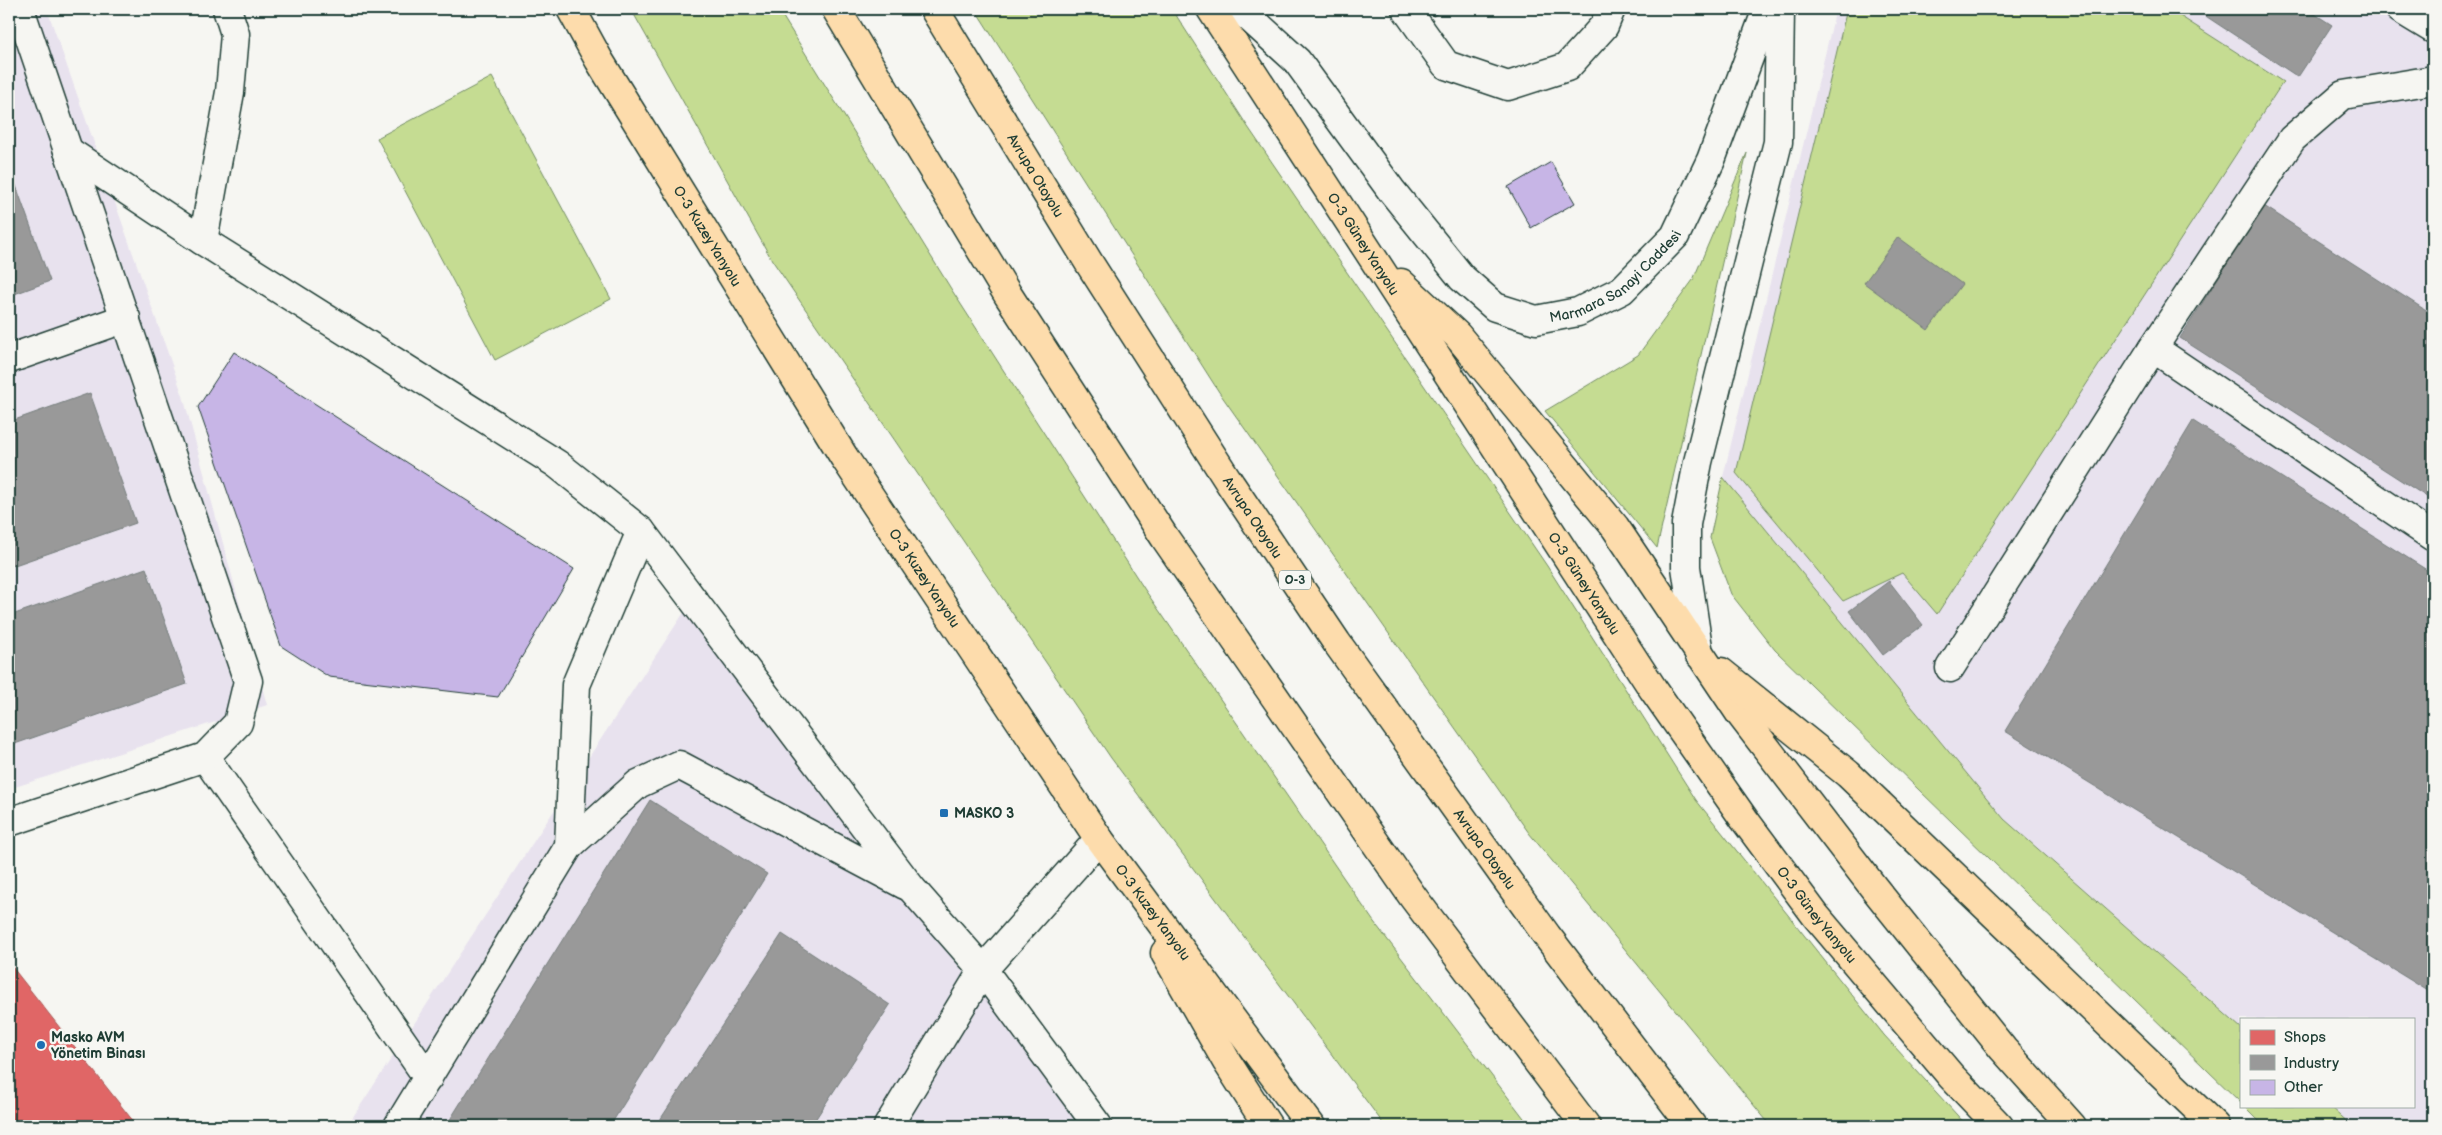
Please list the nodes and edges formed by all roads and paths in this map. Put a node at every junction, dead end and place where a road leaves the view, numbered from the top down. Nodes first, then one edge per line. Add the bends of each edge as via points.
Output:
1 (20, 9) edge
2 (227, 9) edge
3 (571, 9) edge
4 (836, 9) edge
5 (934, 9) edge
6 (1211, 9) edge
7 (1240, 9) edge
8 (1406, 9) edge
9 (1611, 9) edge
10 (1767, 9) edge
11 (1780, 9) edge
12 (2400, 9) edge
13 (2433, 29) edge
14 (2433, 80) edge
15 (68, 151) junction
16 (203, 241) junction
17 (1372, 256) junction
18 (126, 318) junction
19 (2153, 348) junction
20 (9, 359) edge
21 (641, 531) junction
22 (2433, 537) edge
23 (1699, 654) junction
24 (1950, 668) dead end
25 (205, 757) junction
26 (9, 822) edge
27 (1099, 839) junction
28 (569, 846) junction
29 (912, 889) junction
30 (983, 970) junction
31 (428, 1078) junction
32 (398, 1126) edge
33 (888, 1126) edge
34 (1098, 1126) edge
35 (1268, 1126) edge
36 (1311, 1126) edge
37 (1586, 1126) edge
38 (1692, 1126) edge
39 (1999, 1126) edge
40 (2072, 1126) edge
41 (2214, 1126) edge

1 - 15 street
2 - 16 street via 236,34 230,92
3 - 27 main road, O-3 Kuzey Yanyolu via 598,60 844,457
4 - 37 main road via 1008,295 1165,538 1413,897
5 - 38 main road, Avrupa Otoyolu / O-3 via 1096,275 1337,643 1547,936
6 - 17 main road, O-3 Güney Yanyolu
7 - 10 street, Marmara Sanayi Caddesi via 1297,61 1391,190 1462,278 1495,307 1536,320 1578,312 1622,290 1675,236 1711,160
8 - 9 street via 1446,65 1508,86 1567,67 1604,26
11 - 23 street via 1778,142 1698,462 1686,524 1686,567
12 - 13 street
14 - 19 street via 2343,95 2292,139
15 - 16 street
15 - 18 street
16 - 21 street via 557,464
17 - 23 main road via 1458,335 1615,527
17 - 39 main road, O-3 Güney Yanyolu via 1653,689 1744,819 1816,916 1952,1076
18 - 20 street
18 - 25 street via 248,682 238,724
19 - 22 street
19 - 24 street
21 - 28 street via 576,685
21 - 29 street
23 - 40 main road via 1741,715 1874,888 2003,1049
23 - 41 main road via 1848,774
25 - 26 street
25 - 31 street
27 - 30 street
27 - 35 main road via 1227,1062
27 - 36 main road, O-3 Kuzey Yanyolu
28 - 29 street via 638,784 680,765
28 - 31 street
29 - 30 street
30 - 33 street
30 - 34 street
31 - 32 street

